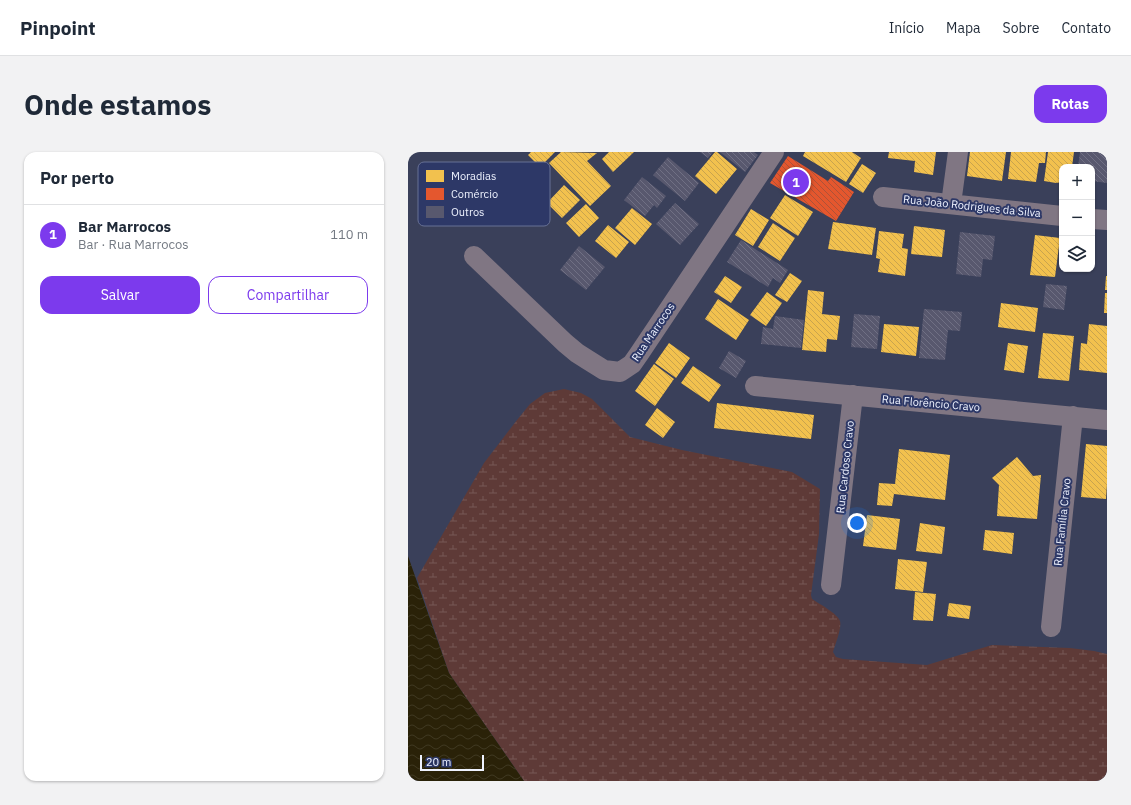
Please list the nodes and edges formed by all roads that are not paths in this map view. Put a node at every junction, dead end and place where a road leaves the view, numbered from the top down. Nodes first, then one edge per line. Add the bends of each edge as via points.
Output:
1 (774, 152) edge
2 (958, 152) edge
3 (883, 197) dead end
4 (951, 204) junction
5 (1059, 216) edge
6 (1095, 219) edge
7 (1107, 220) edge
8 (474, 256) dead end
9 (755, 386) dead end
10 (853, 396) junction
11 (1073, 416) junction
12 (1107, 420) edge
13 (831, 585) dead end
14 (1051, 627) dead end

1 - 8 street, Rua Marrocos via 632,364 620,372 604,370 577,353
2 - 4 street
3 - 4 street, Rua João Rodrigues da Silva
4 - 5 street, Rua João Rodrigues da Silva
6 - 7 street
9 - 10 street, Rua Florêncio Cravo
10 - 11 street, Rua Florêncio Cravo
10 - 13 street, Rua Cardoso Cravo
11 - 12 street, Rua Florêncio Cravo
11 - 14 street, Rua Família Cravo

